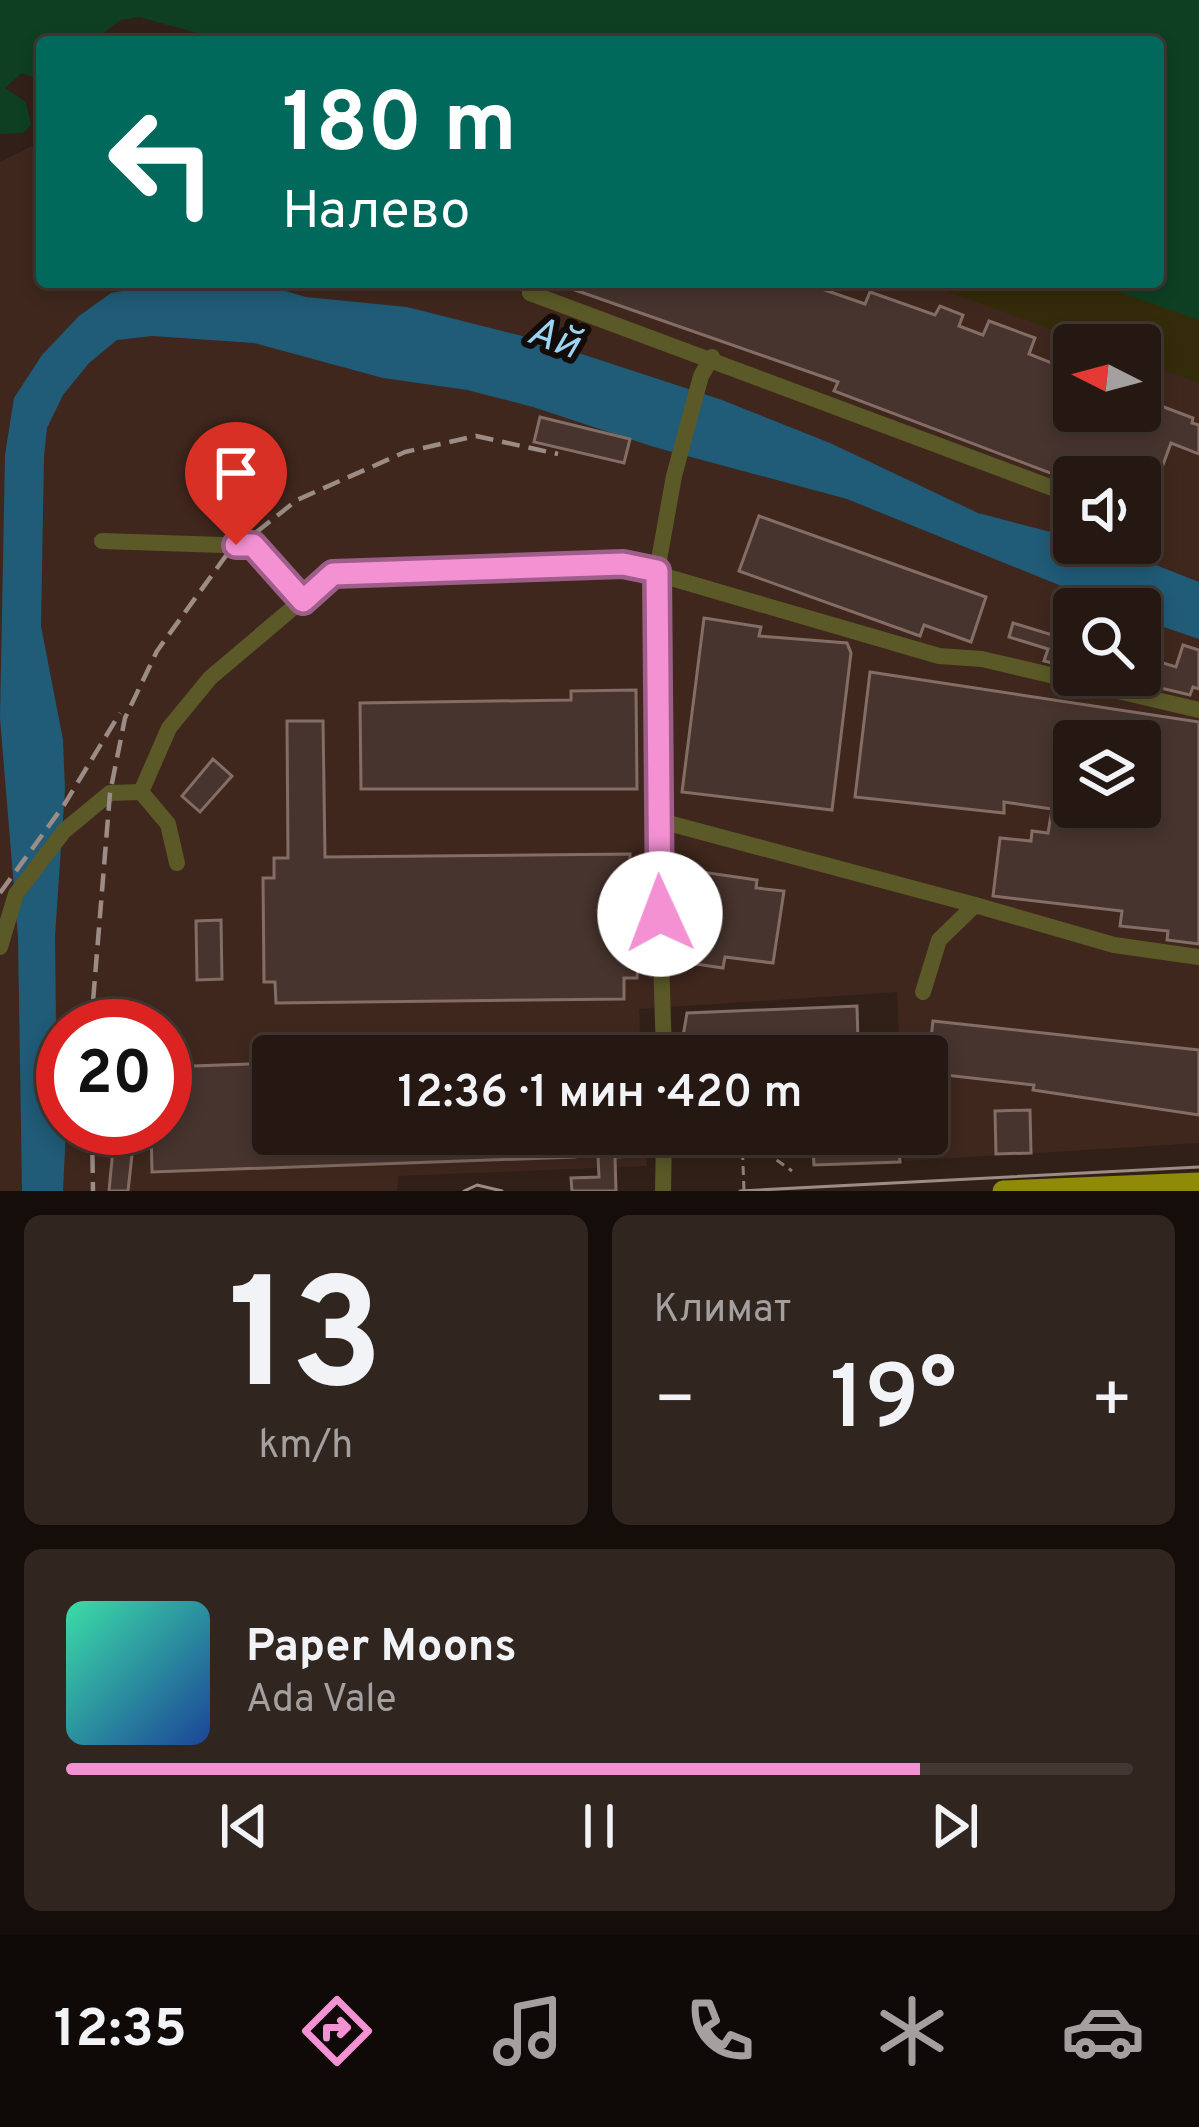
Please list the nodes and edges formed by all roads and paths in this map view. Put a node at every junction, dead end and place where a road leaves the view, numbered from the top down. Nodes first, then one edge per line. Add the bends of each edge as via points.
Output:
1 (530, 292) dead end
2 (712, 357) junction
3 (1053, 488) edge
4 (103, 541) dead end
5 (657, 571) junction
6 (303, 601) junction
7 (1199, 710) edge
8 (141, 792) junction
9 (657, 820) junction
10 (177, 863) dead end
11 (8, 897) edge
12 (975, 905) junction
13 (0, 947) edge
14 (1199, 957) edge
15 (923, 992) dead end
16 (663, 1035) edge
17 (664, 1155) edge
18 (742, 1155) edge
19 (769, 1155) edge
20 (803, 1155) edge
21 (803, 1158) dead end
22 (792, 1171) dead end
23 (1199, 1183) edge
24 (663, 1191) edge
25 (744, 1191) edge
26 (1003, 1191) edge

1 - 2 lane
2 - 3 lane
2 - 5 lane via 674,476
4 - 6 lane via 253,545
5 - 6 lane via 623,564 333,574
5 - 7 lane via 939,656
5 - 9 lane
6 - 8 lane via 210,678 169,728
8 - 10 lane via 168,824
8 - 11 lane via 110,793 64,831
9 - 12 lane
9 - 16 lane
11 - 13 lane
12 - 14 lane via 1114,945
12 - 15 lane via 939,940
17 - 24 lane
18 - 25 path
19 - 22 path
20 - 21 path
23 - 26 main road

